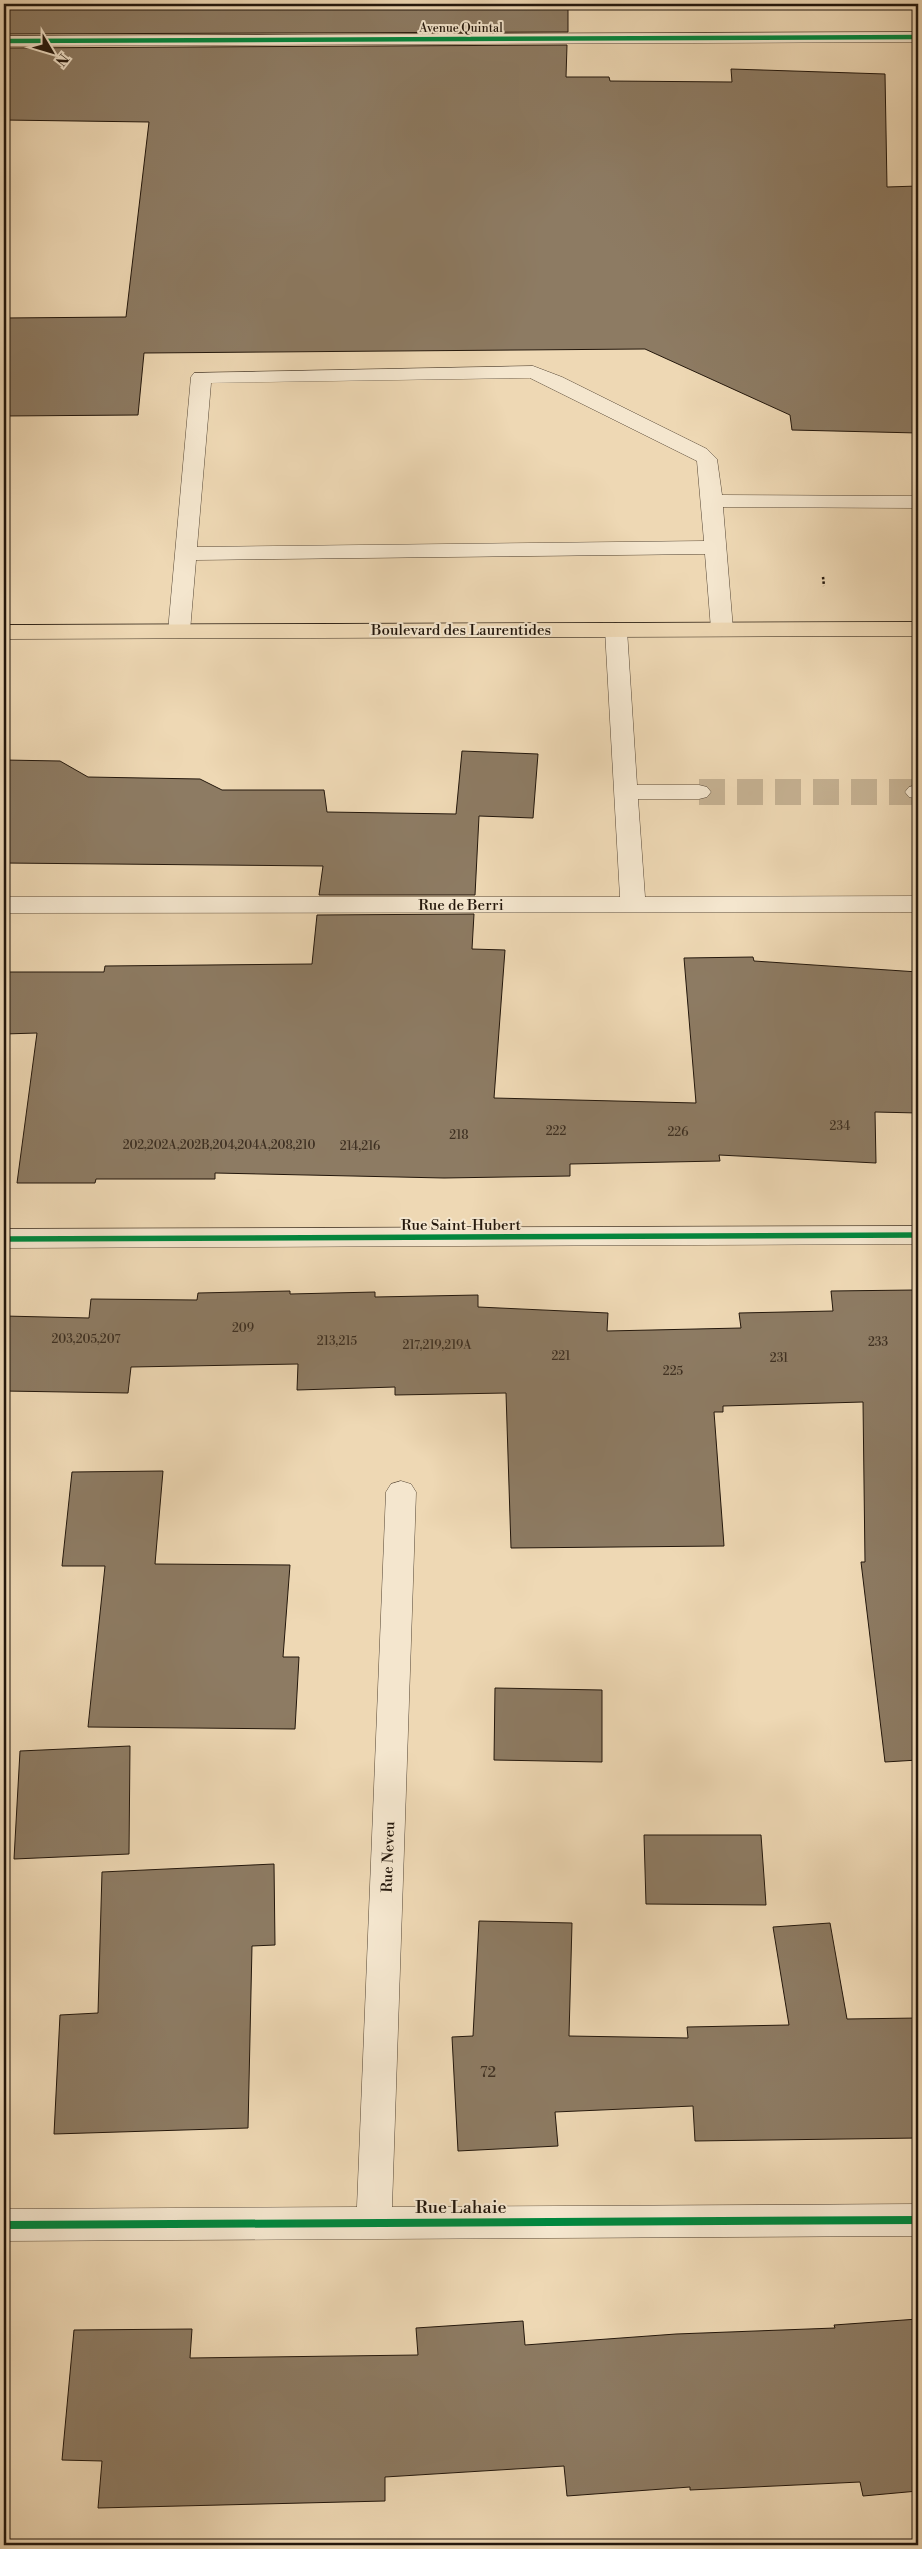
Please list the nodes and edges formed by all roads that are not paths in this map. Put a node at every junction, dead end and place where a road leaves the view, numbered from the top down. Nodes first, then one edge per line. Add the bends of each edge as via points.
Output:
1 (918, 38) edge
2 (4, 41) edge
3 (712, 501) junction
4 (918, 502) edge
5 (716, 546) junction
6 (186, 554) junction
7 (918, 629) edge
8 (616, 630) junction
9 (722, 630) junction
10 (179, 631) junction
11 (4, 632) edge
12 (626, 792) junction
13 (699, 792) tunnel mouth
14 (633, 904) junction
15 (918, 904) edge
16 (4, 905) edge
17 (918, 1235) edge
18 (4, 1239) edge
19 (400, 1492) dead end
20 (918, 2220) edge
21 (374, 2223) junction
22 (4, 2225) edge

1 - 2 street, Avenue Quintal
3 - 4 street
3 - 5 street
3 - 6 street via 708,459 700,453 533,372 201,377
5 - 6 street
5 - 9 street
6 - 10 street
7 - 9 main road, Boulevard des Laurentides
8 - 9 main road, Boulevard des Laurentides
8 - 10 main road, Boulevard des Laurentides
8 - 12 street
10 - 11 main road, Boulevard des Laurentides
12 - 13 street
12 - 14 street
14 - 15 street, Rue de Berri
14 - 16 street, Rue de Berri
17 - 18 street, Rue Saint-Hubert
19 - 21 street, Rue Neveu
20 - 21 street, Rue Lahaie
21 - 22 street, Rue Lahaie

